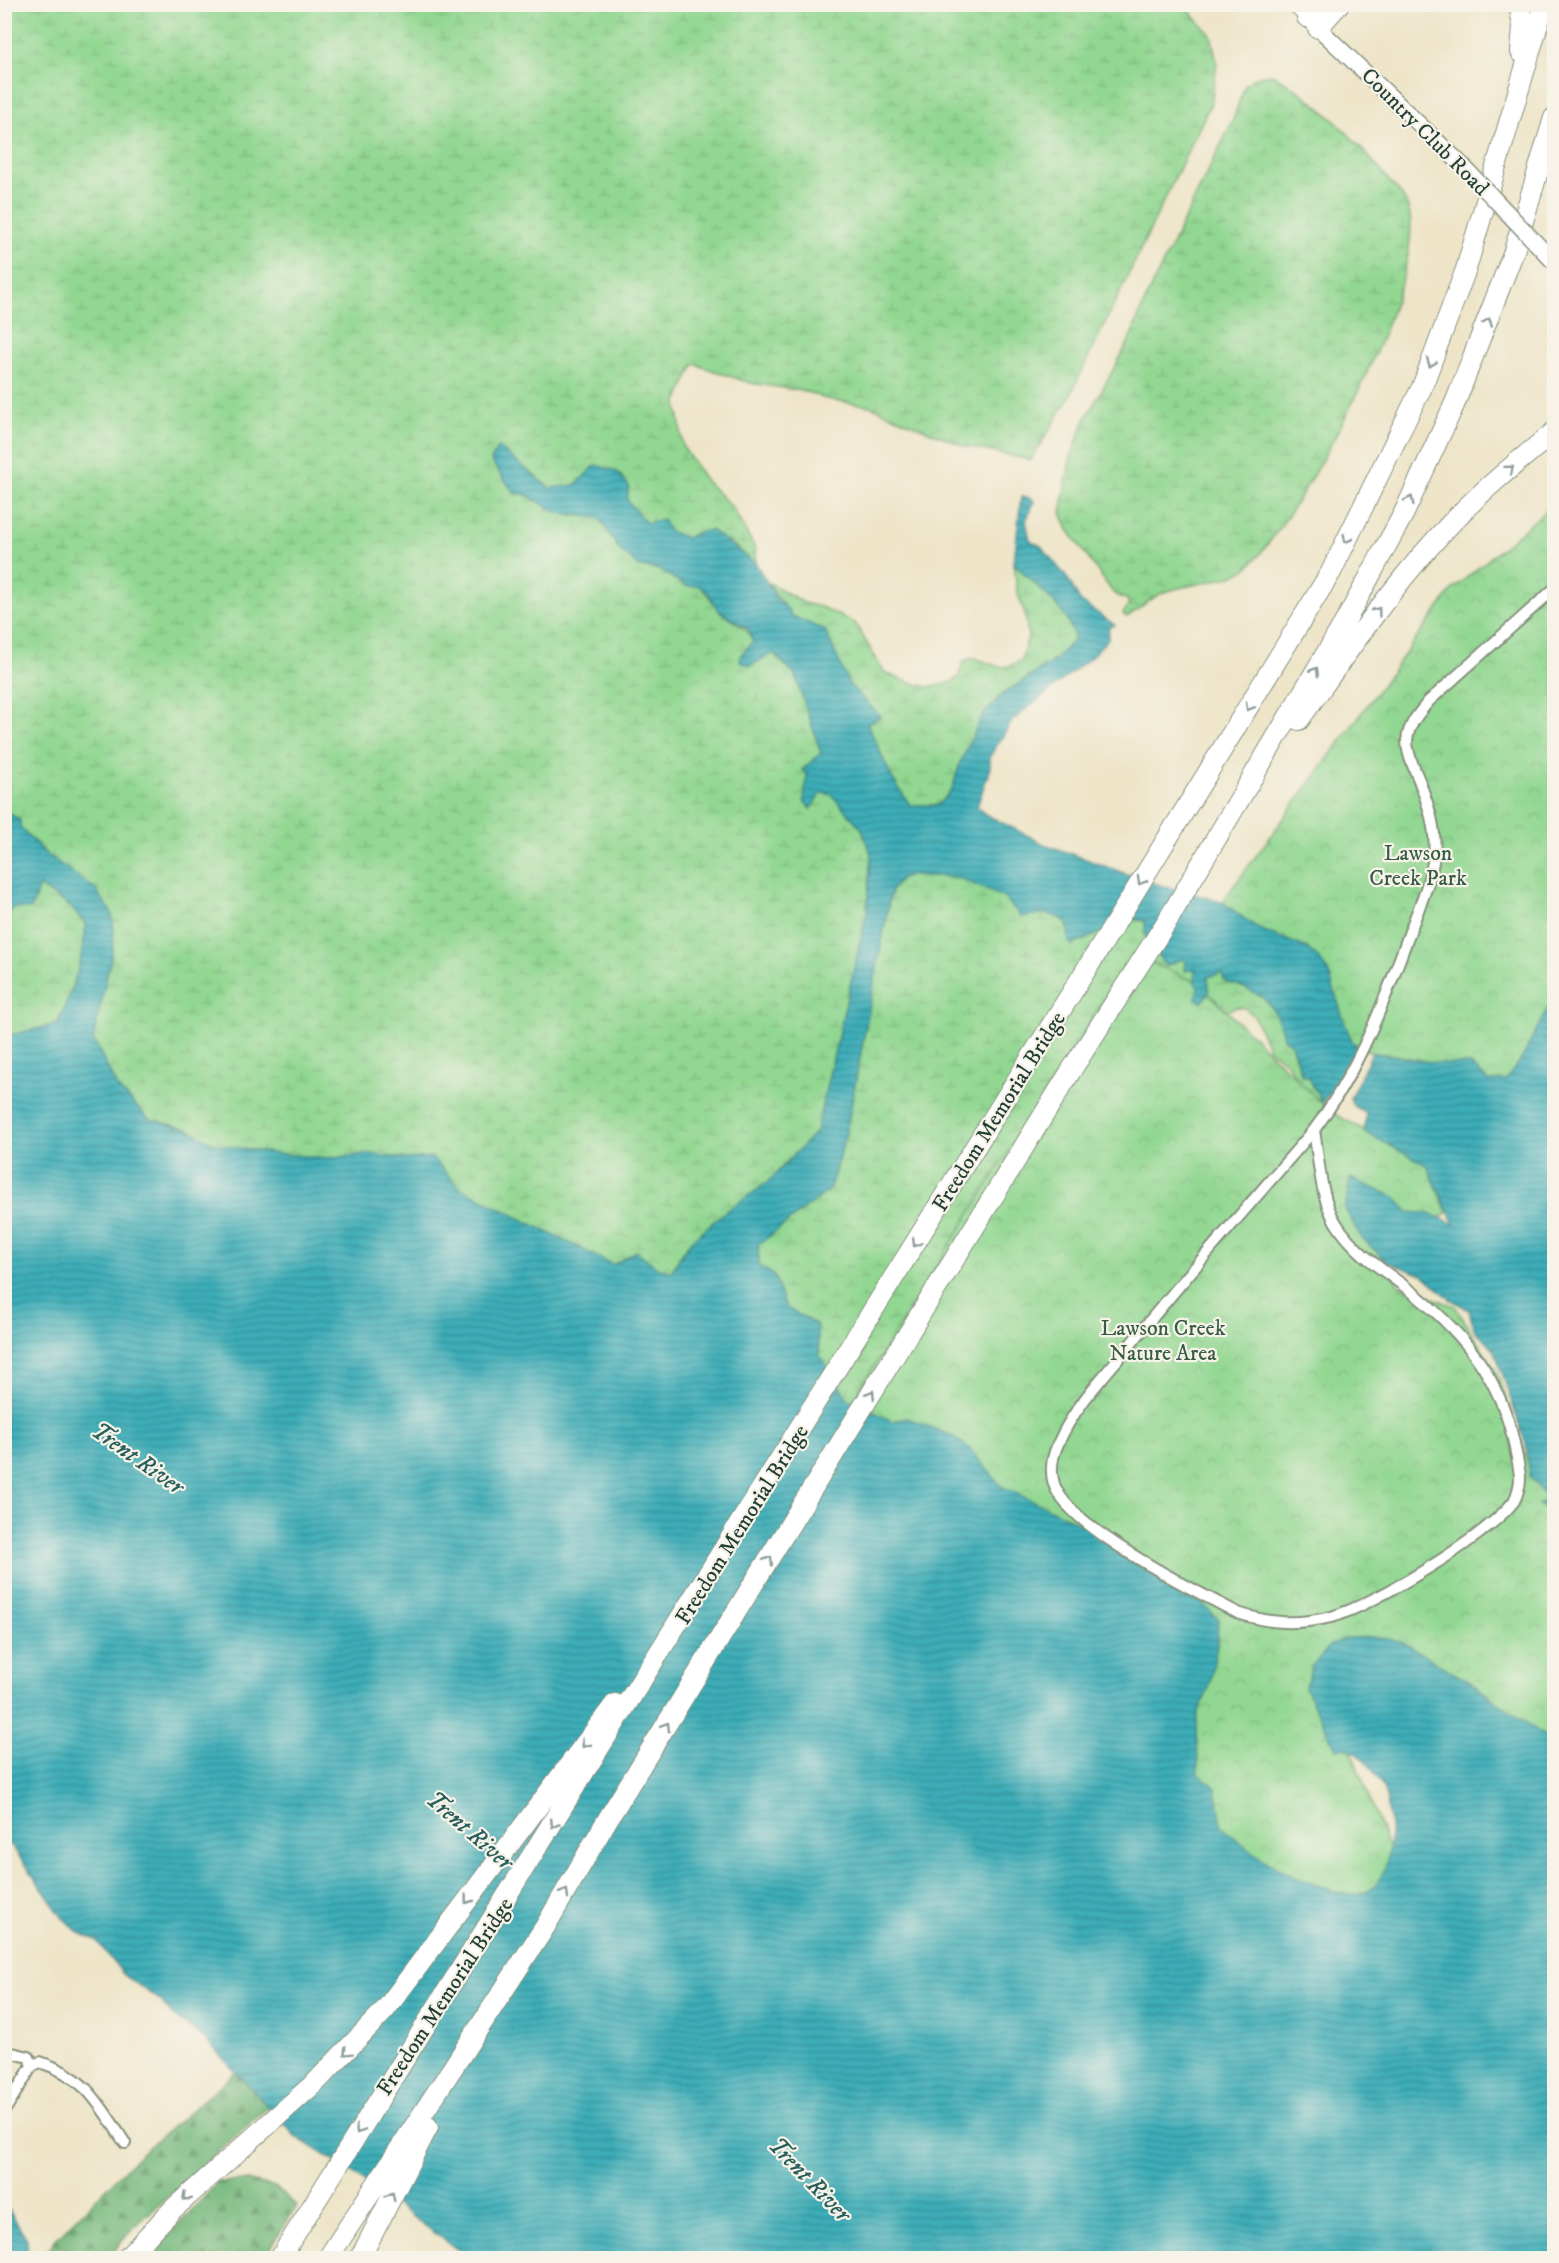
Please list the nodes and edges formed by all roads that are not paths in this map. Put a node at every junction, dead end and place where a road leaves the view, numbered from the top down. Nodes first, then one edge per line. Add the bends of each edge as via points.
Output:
1 (1339, 4) edge
2 (1519, 4) edge
3 (1544, 4) edge
4 (1309, 14) edge
5 (1554, 117) edge
6 (1554, 262) edge
7 (1466, 269) junction
8 (1554, 432) edge
9 (1554, 589) edge
10 (1222, 830) junction
11 (1314, 1130) junction
12 (696, 1596) junction
13 (534, 1942) junction
14 (4, 2051) edge
15 (32, 2066) junction
16 (4, 2111) edge
17 (125, 2143) dead end
18 (362, 2253) edge
19 (127, 2259) edge
20 (280, 2259) edge
21 (328, 2259) edge

1 - 4 highway
2 - 7 highway via 1523,26 1520,63
3 - 7 highway
4 - 6 main road, Country Club Road, bridge
10 -> 5 highway via 1352,610 1439,440 1514,251
7 -> 12 highway, Freedom Memorial Bridge via 1422,387 1331,572
10 -> 8 highway via 1372,618 1423,554 1476,499
9 - 11 street via 1429,701 1413,720 1407,740 1434,828 1434,856 1427,885 1366,1043 1338,1096
13 -> 10 highway, Freedom Memorial Bridge
11 - 11 street via 1090,1394 1058,1444 1051,1465 1054,1485 1063,1502 1084,1523 1238,1613 1261,1621 1285,1623 1334,1616 1381,1596 1503,1514 1516,1499 1520,1480 1511,1429 1488,1372 1443,1318 1355,1249 1334,1221 1324,1190
12 -> 19 highway via 385,2010 317,2082 229,2157
12 -> 20 highway, Freedom Memorial Bridge
18 -> 13 highway via 424,2134
13 - 21 highway, Freedom Memorial Bridge
14 - 15 street via 29,2056
15 - 16 street
15 - 17 street via 40,2062 63,2069 88,2090

